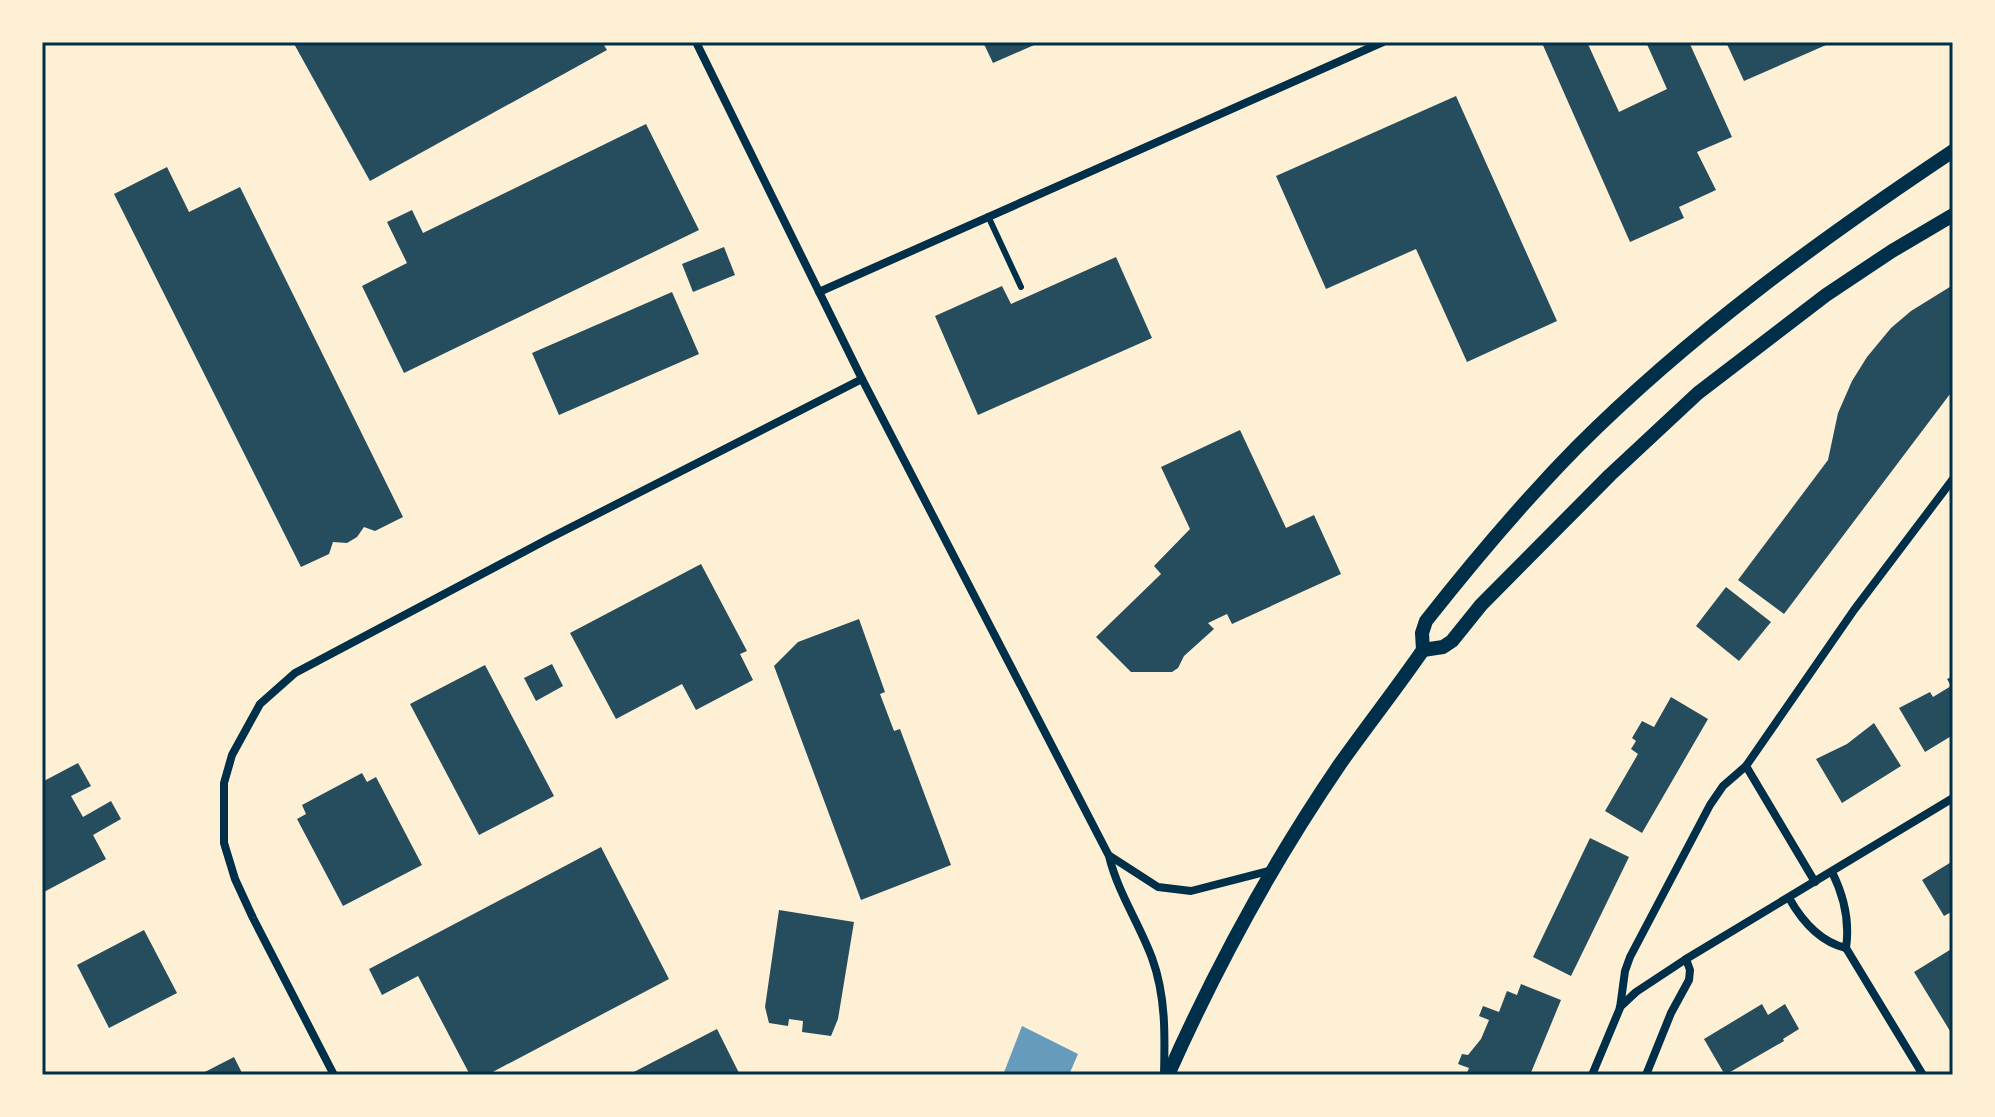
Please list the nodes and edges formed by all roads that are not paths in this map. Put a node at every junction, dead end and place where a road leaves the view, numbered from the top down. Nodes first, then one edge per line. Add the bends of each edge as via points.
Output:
1 (696, 42) edge
2 (1356, 42) edge
3 (1383, 42) edge
4 (1361, 52) junction
5 (1953, 151) edge
6 (1953, 215) edge
7 (988, 216) junction
8 (1021, 287) dead end
9 (819, 292) junction
10 (862, 379) junction
11 (1953, 479) edge
12 (1423, 650) junction
13 (1746, 766) junction
14 (1953, 798) edge
15 (1109, 856) junction
16 (1273, 869) junction
17 (1832, 872) junction
18 (1815, 882) junction
19 (1789, 898) junction
20 (1846, 948) junction
21 (1686, 959) junction
22 (1620, 1008) junction
23 (334, 1075) edge
24 (1166, 1075) edge
25 (1592, 1075) edge
26 (1646, 1075) edge
27 (1923, 1075) edge

1 - 9 street
2 - 4 street
3 - 4 street
4 - 7 street
5 - 12 street via 1751,294 1622,404 1511,517 1453,587 1426,621
6 - 12 street via 1826,295 1698,393 1481,605 1452,641
7 - 8 lane
7 - 9 street
9 - 10 street
10 - 15 street
10 - 23 street via 295,673 260,704 224,783 224,843 253,918
11 - 13 street
12 - 16 street
13 - 18 street
13 - 22 street via 1710,805 1657,903 1630,957
14 - 17 street
15 - 16 street via 1158,887 1191,891
15 - 24 street via 1114,880 1157,976
16 - 24 street
17 - 18 street
17 - 20 street via 1845,907
18 - 19 street
19 - 20 street via 1821,937
19 - 21 street
20 - 27 street
21 - 22 street
21 - 26 street via 1689,980
22 - 25 street

